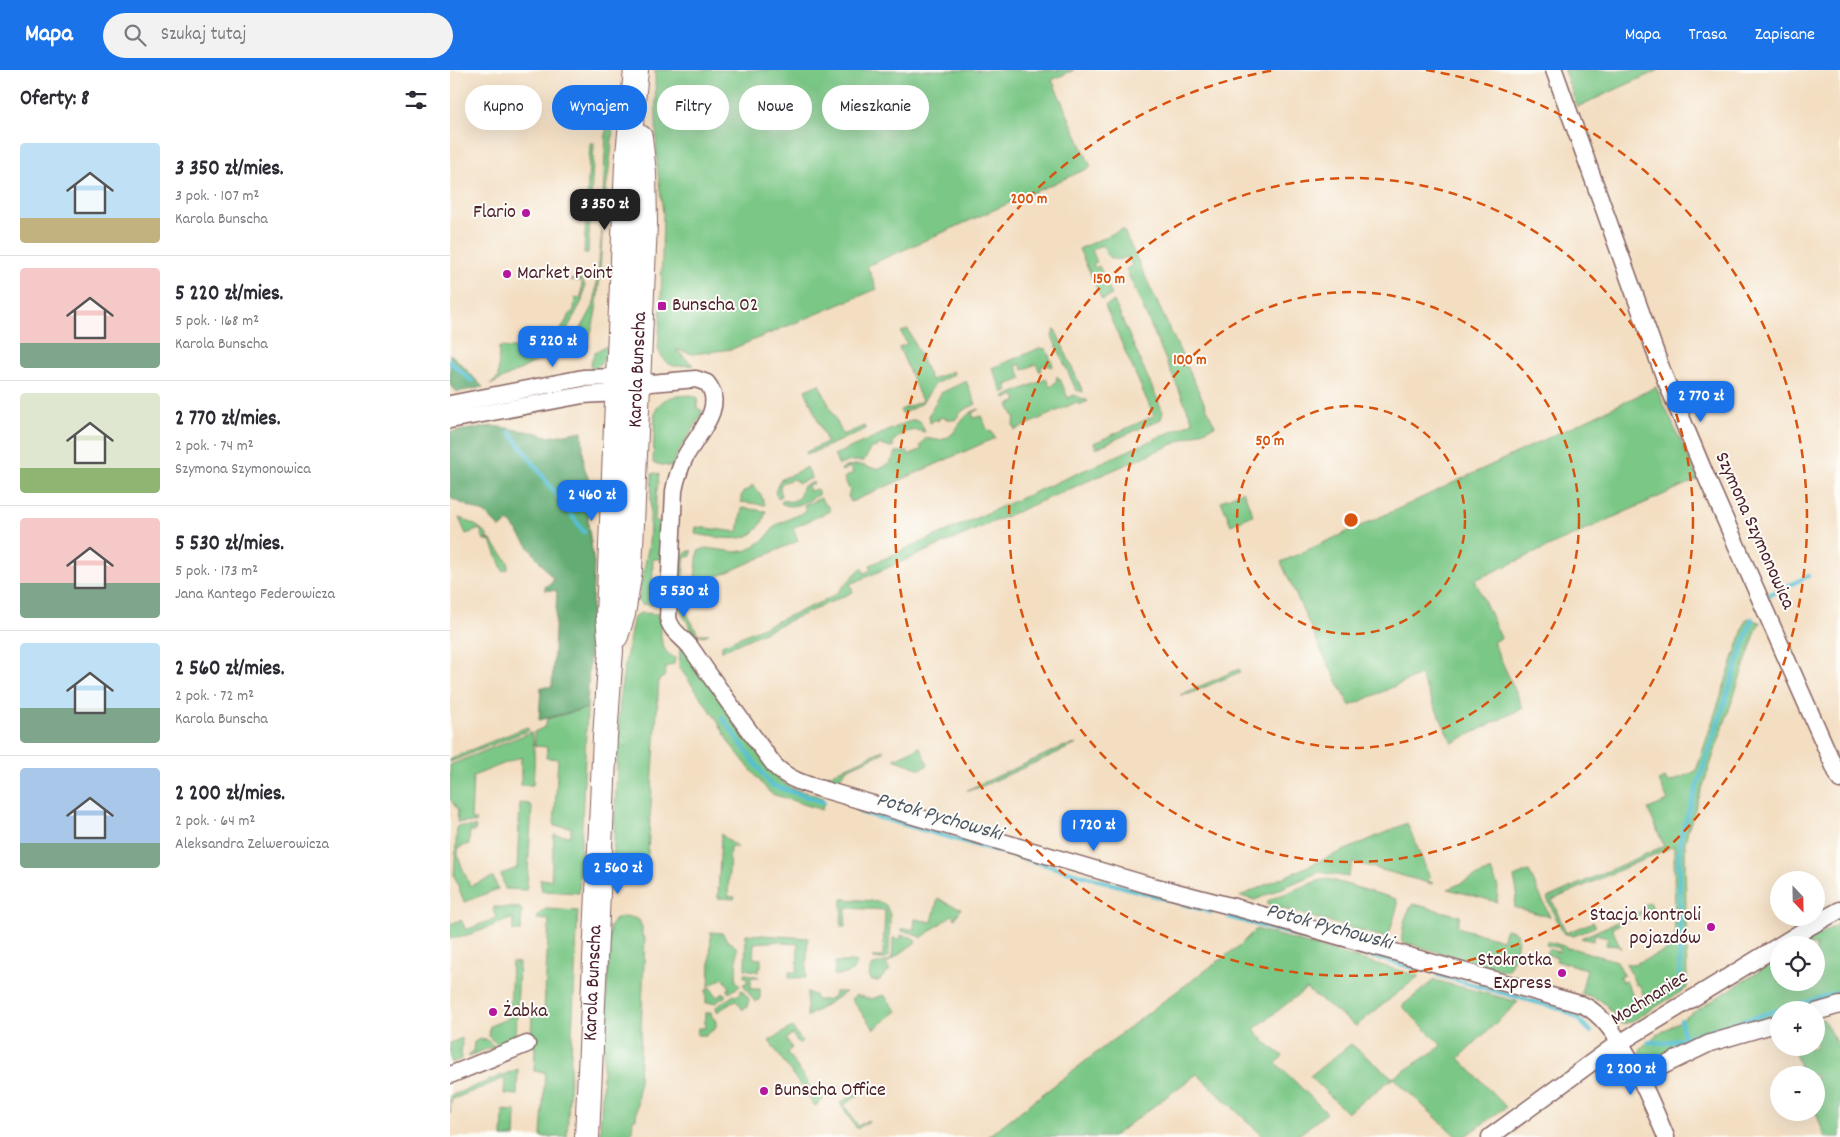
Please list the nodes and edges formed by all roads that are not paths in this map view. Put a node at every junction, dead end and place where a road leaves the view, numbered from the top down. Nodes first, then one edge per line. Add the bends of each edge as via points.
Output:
1 (1554, 70) edge
2 (636, 79) edge
3 (624, 385) junction
4 (450, 404) edge
5 (450, 420) edge
6 (1840, 780) edge
7 (1840, 910) edge
8 (1840, 1005) edge
9 (1825, 1009) edge
10 (1770, 1026) edge
11 (527, 1044) dead end
12 (1619, 1044) junction
13 (450, 1075) edge
14 (1640, 1077) junction
15 (587, 1137) edge
16 (1490, 1137) edge
17 (1666, 1137) edge

1 - 6 street, Szymona Szymonowica via 1664,376
2 - 3 main road, Karola Bunscha via 645,222
3 - 4 street via 583,378
3 - 5 street
3 - 12 street via 696,379 707,383 711,389 710,416 685,457 676,479 668,618 675,632 687,643 784,774 832,792 1136,881 1577,1003 1597,1013
3 - 15 main road, Karola Bunscha via 630,570 623,614 611,650
7 - 12 street, Mochnaniec
8 - 9 street
10 - 14 street via 1710,1043
11 - 13 street
12 - 14 street
12 - 16 street, Mochnaniec
14 - 17 street

